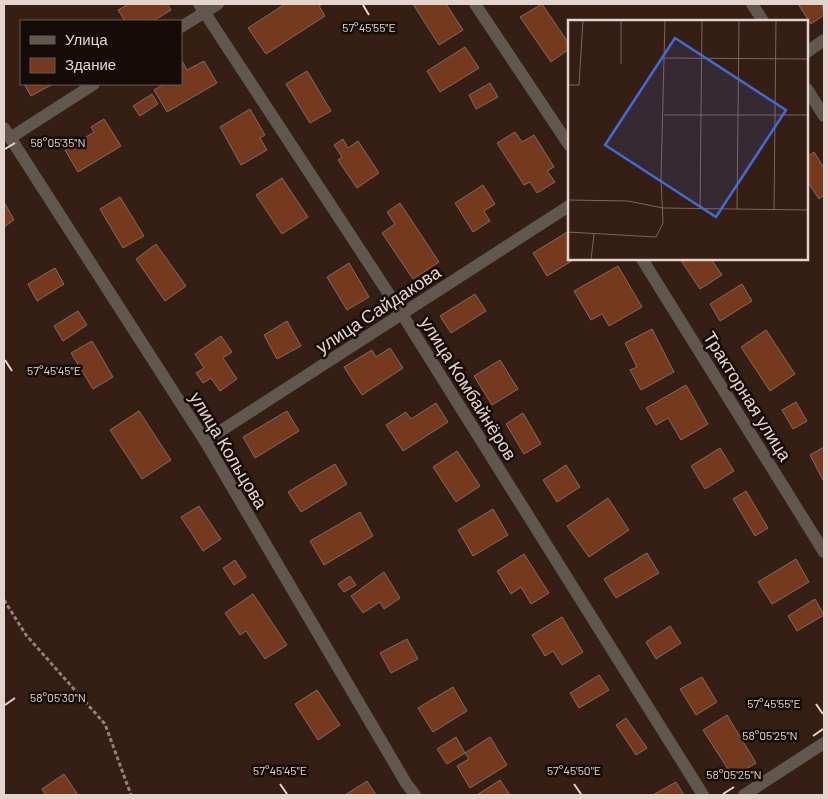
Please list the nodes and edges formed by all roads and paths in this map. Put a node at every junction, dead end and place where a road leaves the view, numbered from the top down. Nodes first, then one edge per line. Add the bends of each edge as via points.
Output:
1 (218, 4) edge
2 (476, 4) edge
3 (752, 4) edge
4 (202, 8) edge
5 (763, 20) edge
6 (182, 26) edge
7 (824, 40) edge
8 (808, 51) edge
9 (92, 85) edge
10 (808, 91) edge
11 (824, 116) edge
12 (7, 133) edge
13 (568, 143) edge
14 (568, 207) edge
15 (643, 260) edge
16 (402, 314) junction
17 (205, 441) junction
18 (824, 552) edge
19 (4, 600) edge
20 (824, 743) edge
21 (131, 795) edge
22 (415, 795) edge
23 (703, 795) edge
24 (744, 795) edge

1 - 4 street
2 - 13 street
3 - 5 street
4 - 6 street
4 - 16 street, улица Комбайнёров
7 - 8 street
9 - 12 street
10 - 11 street
12 - 17 street, улица Кольцова
14 - 16 street, улица Сайдакова
15 - 18 street, Тракторная улица
16 - 17 street, улица Сайдакова
16 - 23 street, улица Комбайнёров
17 - 22 street, улица Кольцова
19 - 21 path via 26,635 105,724
20 - 24 street

